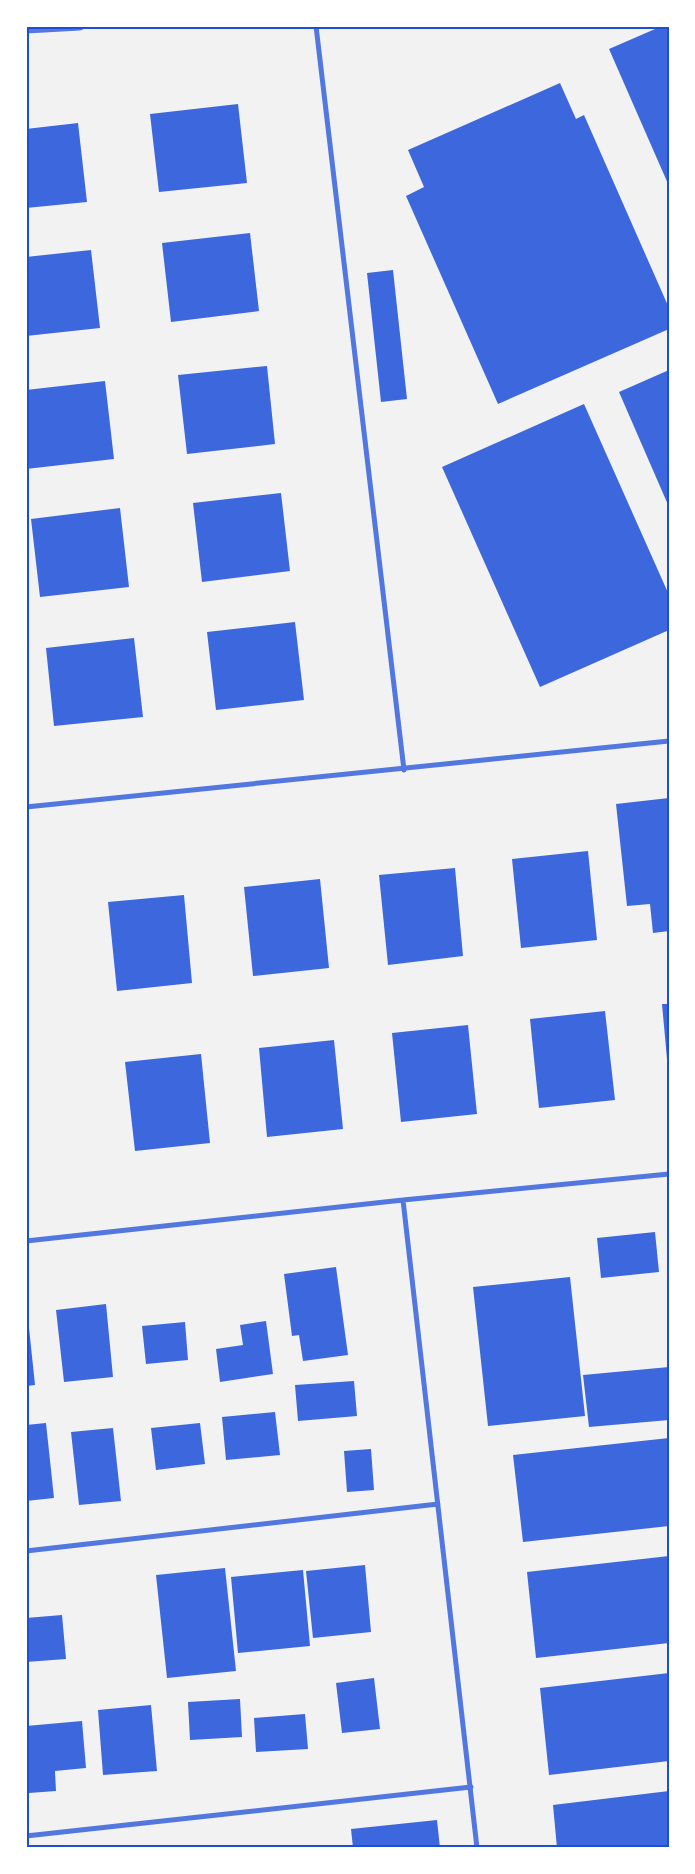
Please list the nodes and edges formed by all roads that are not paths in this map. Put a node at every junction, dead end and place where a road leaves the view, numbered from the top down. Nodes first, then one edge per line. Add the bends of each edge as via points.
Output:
1 (80, 26) edge
2 (316, 26) edge
3 (26, 29) edge
4 (669, 742) edge
5 (404, 770) junction
6 (26, 808) edge
7 (669, 1174) edge
8 (404, 1200) junction
9 (26, 1242) edge
10 (438, 1504) junction
11 (26, 1551) edge
12 (471, 1787) junction
13 (26, 1836) edge
14 (477, 1848) edge

1 - 3 street
2 - 5 street
4 - 5 street
5 - 6 street
7 - 8 street
8 - 9 street
8 - 10 street
10 - 11 street
10 - 12 street
12 - 13 street
12 - 14 street

